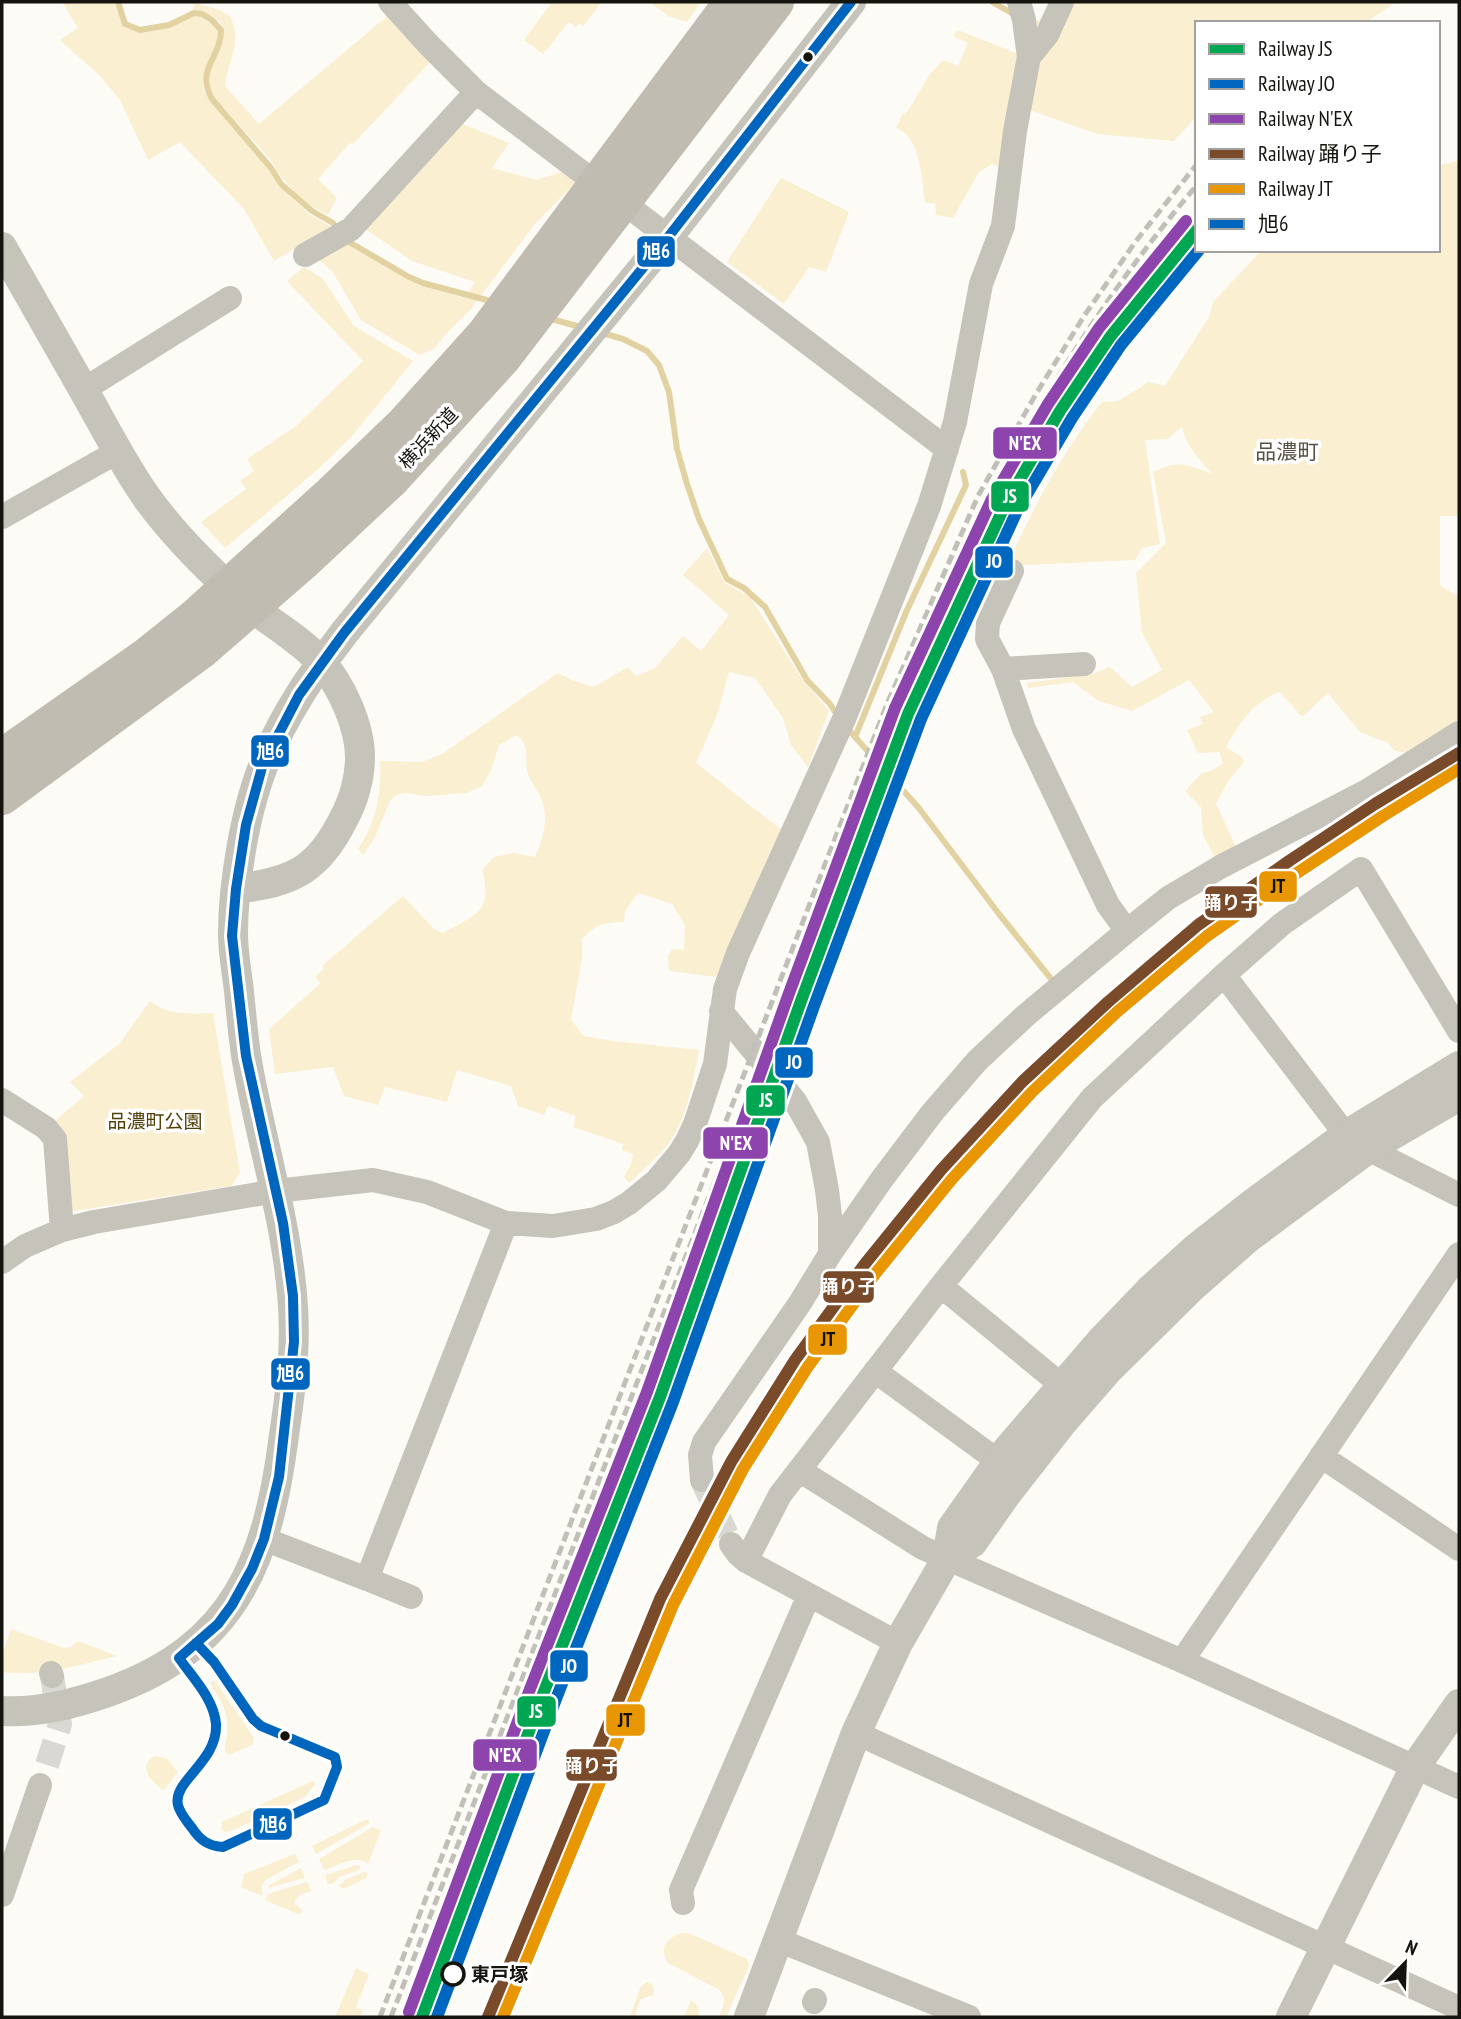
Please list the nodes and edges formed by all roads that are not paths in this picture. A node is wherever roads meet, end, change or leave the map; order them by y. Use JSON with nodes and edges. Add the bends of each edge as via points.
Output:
{"nodes":[{"id":1,"x":390,"y":2,"type":"edge"},
{"id":2,"x":733,"y":2,"type":"edge"},
{"id":3,"x":775,"y":2,"type":"edge"},
{"id":4,"x":851,"y":2,"type":"edge"},
{"id":5,"x":1019,"y":2,"type":"edge"},
{"id":6,"x":1062,"y":2,"type":"edge"},
{"id":7,"x":1029,"y":57,"type":"junction"},
{"id":8,"x":476,"y":92,"type":"junction"},
{"id":9,"x":584,"y":174,"type":"dead end"},
{"id":10,"x":637,"y":213,"type":"dead end"},
{"id":11,"x":669,"y":236,"type":"junction"},
{"id":12,"x":2,"y":247,"type":"edge"},
{"id":13,"x":305,"y":255,"type":"dead end"},
{"id":14,"x":230,"y":298,"type":"dead end"},
{"id":15,"x":83,"y":390,"type":"junction"},
{"id":16,"x":947,"y":449,"type":"junction"},
{"id":17,"x":117,"y":452,"type":"junction"},
{"id":18,"x":2,"y":517,"type":"edge"},
{"id":19,"x":1012,"y":571,"type":"dead end"},
{"id":20,"x":196,"y":617,"type":"junction"},
{"id":21,"x":1084,"y":664,"type":"dead end"},
{"id":22,"x":1003,"y":669,"type":"junction"},
{"id":23,"x":2,"y":726,"type":"edge"},
{"id":24,"x":1459,"y":733,"type":"edge"},
{"id":25,"x":2,"y":786,"type":"edge"},
{"id":26,"x":236,"y":889,"type":"junction"},
{"id":27,"x":1127,"y":931,"type":"junction"},
{"id":28,"x":1224,"y":975,"type":"junction"},
{"id":29,"x":722,"y":1011,"type":"junction"},
{"id":30,"x":1459,"y":1031,"type":"edge"},
{"id":31,"x":1459,"y":1066,"type":"edge"},
{"id":32,"x":1459,"y":1096,"type":"edge"},
{"id":33,"x":2,"y":1100,"type":"edge"},
{"id":34,"x":1357,"y":1142,"type":"junction"},
{"id":35,"x":276,"y":1191,"type":"junction"},
{"id":36,"x":1459,"y":1195,"type":"edge"},
{"id":37,"x":506,"y":1223,"type":"junction"},
{"id":38,"x":62,"y":1230,"type":"junction"},
{"id":39,"x":831,"y":1254,"type":"junction"},
{"id":40,"x":1459,"y":1254,"type":"edge"},
{"id":41,"x":2,"y":1262,"type":"edge"},
{"id":42,"x":941,"y":1286,"type":"junction"},
{"id":43,"x":876,"y":1371,"type":"junction"},
{"id":44,"x":1071,"y":1393,"type":"junction"},
{"id":45,"x":1321,"y":1456,"type":"junction"},
{"id":46,"x":1009,"y":1469,"type":"junction"},
{"id":47,"x":799,"y":1471,"type":"junction"},
{"id":48,"x":702,"y":1480,"type":"tunnel mouth"},
{"id":49,"x":264,"y":1539,"type":"junction"},
{"id":50,"x":1459,"y":1549,"type":"edge"},
{"id":51,"x":947,"y":1558,"type":"junction"},
{"id":52,"x":368,"y":1579,"type":"junction"},
{"id":53,"x":809,"y":1595,"type":"junction"},
{"id":54,"x":411,"y":1598,"type":"dead end"},
{"id":55,"x":898,"y":1643,"type":"junction"},
{"id":56,"x":1182,"y":1661,"type":"junction"},
{"id":57,"x":1459,"y":1703,"type":"edge"},
{"id":58,"x":2,"y":1711,"type":"edge"},
{"id":59,"x":856,"y":1733,"type":"junction"},
{"id":60,"x":1415,"y":1767,"type":"junction"},
{"id":61,"x":40,"y":1785,"type":"tunnel mouth"},
{"id":62,"x":1459,"y":1787,"type":"edge"},
{"id":63,"x":4,"y":1885,"type":"edge"},
{"id":64,"x":683,"y":1903,"type":"dead end"},
{"id":65,"x":778,"y":1940,"type":"junction"},
{"id":66,"x":1324,"y":1947,"type":"junction"},
{"id":67,"x":1459,"y":2008,"type":"edge"},
{"id":68,"x":749,"y":2017,"type":"edge"},
{"id":69,"x":970,"y":2017,"type":"edge"},
{"id":70,"x":1291,"y":2017,"type":"edge"}],
"edges":[{"from":1,"to":8,"type":"street"},
{"from":2,"to":20,"type":"highway","name":"横浜新道","via":[[455,370],[332,494]]},
{"from":3,"to":25,"type":"highway","name":"横浜新道","via":[[502,358],[392,478],[201,650]]},
{"from":4,"to":11,"type":"street"},
{"from":5,"to":7,"type":"street"},
{"from":6,"to":7,"type":"street","via":[[1047,35]]},
{"from":7,"to":16,"type":"street","via":[[1003,226],[981,284]]},
{"from":8,"to":9,"type":"street"},
{"from":8,"to":13,"type":"street","via":[[351,229]]},
{"from":10,"to":11,"type":"street"},
{"from":11,"to":16,"type":"street"},
{"from":11,"to":26,"type":"street","via":[[344,633],[299,695],[264,764],[246,825]]},
{"from":12,"to":15,"type":"street"},
{"from":14,"to":15,"type":"street"},
{"from":15,"to":17,"type":"street"},
{"from":16,"to":29,"type":"street","via":[[844,719],[738,953]]},
{"from":17,"to":18,"type":"street"},
{"from":17,"to":26,"type":"street","via":[[148,499],[202,562],[320,661],[353,722],[360,757],[353,799],[338,831],[316,859],[293,875]]},
{"from":19,"to":22,"type":"street","via":[[988,623],[986,639]]},
{"from":20,"to":23,"type":"highway"},
{"from":20,"to":25,"type":"highway","name":"横浜新道"},
{"from":21,"to":22,"type":"street"},
{"from":22,"to":27,"type":"street","via":[[1028,738],[1108,905]]},
{"from":24,"to":27,"type":"street","via":[[1367,791],[1168,898]]},
{"from":26,"to":35,"type":"street","via":[[233,936],[246,1056]]},
{"from":27,"to":39,"type":"street","via":[[977,1061],[882,1179]]},
{"from":28,"to":30,"type":"street","via":[[1282,924],[1361,869]]},
{"from":28,"to":34,"type":"street"},
{"from":28,"to":42,"type":"street","via":[[1092,1098]]},
{"from":29,"to":37,"type":"street","via":[[715,1064],[695,1124],[679,1154],[656,1181],[628,1203],[596,1219],[553,1226]]},
{"from":29,"to":39,"type":"street","via":[[795,1101],[818,1142]]},
{"from":31,"to":34,"type":"street"},
{"from":32,"to":34,"type":"street"},
{"from":33,"to":38,"type":"street","via":[[46,1128],[55,1139]]},
{"from":34,"to":36,"type":"street"},
{"from":34,"to":44,"type":"street","via":[[1154,1323],[1109,1369]]},
{"from":35,"to":37,"type":"street","via":[[373,1181],[427,1192]]},
{"from":35,"to":38,"type":"street"},
{"from":35,"to":49,"type":"street","via":[[293,1296],[294,1342],[279,1477]]},
{"from":37,"to":52,"type":"street"},
{"from":38,"to":41,"type":"street"},
{"from":39,"to":48,"type":"street","via":[[704,1442],[699,1467]]},
{"from":40,"to":45,"type":"street"},
{"from":42,"to":43,"type":"street"},
{"from":42,"to":44,"type":"street"},
{"from":43,"to":46,"type":"street"},
{"from":43,"to":47,"type":"street"},
{"from":44,"to":46,"type":"street"},
{"from":45,"to":50,"type":"street"},
{"from":45,"to":56,"type":"street"},
{"from":46,"to":51,"type":"street","via":[[952,1528]]},
{"from":47,"to":51,"type":"street","via":[[923,1548]]},
{"from":47,"to":53,"type":"street","via":[[739,1552]]},
{"from":49,"to":52,"type":"street"},
{"from":49,"to":58,"type":"street","via":[[232,1605],[179,1658],[132,1683],[72,1704],[25,1713]]},
{"from":51,"to":55,"type":"street"},
{"from":51,"to":56,"type":"street"},
{"from":52,"to":54,"type":"street"},
{"from":53,"to":55,"type":"street"},
{"from":53,"to":64,"type":"street","via":[[681,1890]]},
{"from":55,"to":59,"type":"street"},
{"from":56,"to":60,"type":"street"},
{"from":57,"to":60,"type":"street"},
{"from":59,"to":65,"type":"street"},
{"from":59,"to":66,"type":"street"},
{"from":60,"to":62,"type":"street"},
{"from":60,"to":66,"type":"street"},
{"from":61,"to":63,"type":"street"},
{"from":65,"to":68,"type":"street"},
{"from":65,"to":69,"type":"street"},
{"from":66,"to":67,"type":"street"},
{"from":66,"to":70,"type":"street"}]}
